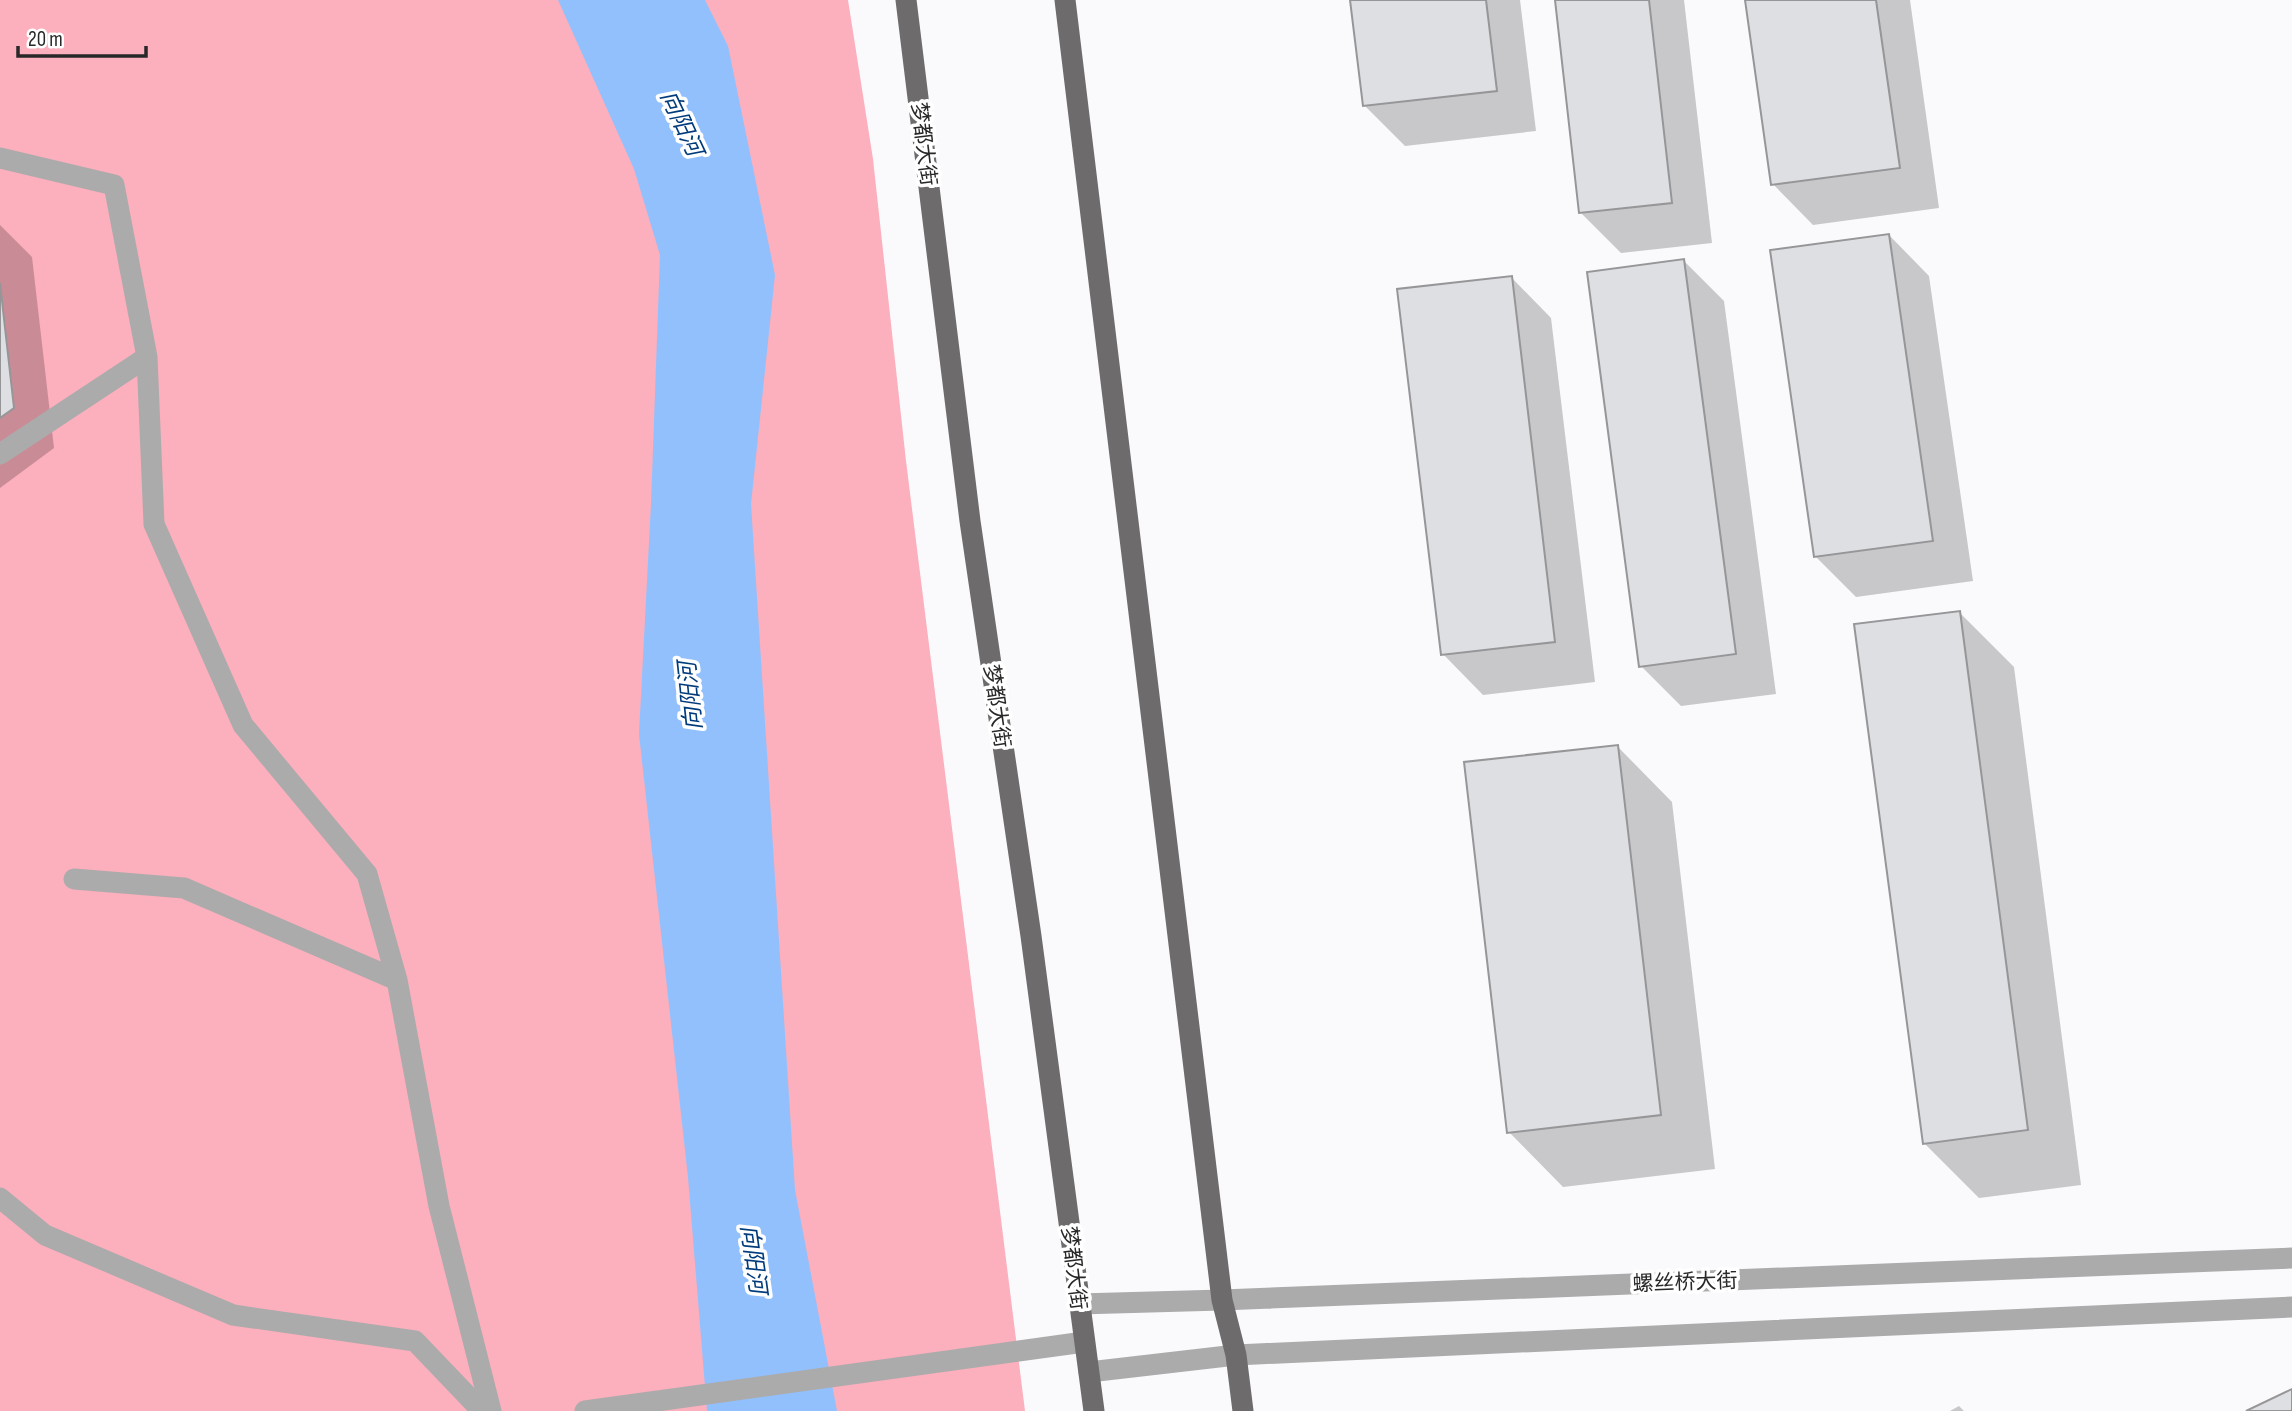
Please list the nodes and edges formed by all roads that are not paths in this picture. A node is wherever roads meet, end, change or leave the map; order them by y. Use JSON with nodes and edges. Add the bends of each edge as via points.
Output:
{"nodes":[{"id":1,"x":906,"y":0,"type":"edge"},
{"id":2,"x":1065,"y":0,"type":"edge"},
{"id":3,"x":0,"y":158,"type":"edge"},
{"id":4,"x":147,"y":357,"type":"junction"},
{"id":5,"x":0,"y":454,"type":"edge"},
{"id":6,"x":74,"y":879,"type":"dead end"},
{"id":7,"x":397,"y":979,"type":"junction"},
{"id":8,"x":0,"y":1198,"type":"edge"},
{"id":9,"x":2292,"y":1258,"type":"edge"},
{"id":10,"x":1222,"y":1300,"type":"junction"},
{"id":11,"x":1079,"y":1304,"type":"junction"},
{"id":12,"x":2292,"y":1307,"type":"edge"},
{"id":13,"x":1084,"y":1342,"type":"junction"},
{"id":14,"x":1236,"y":1355,"type":"junction"},
{"id":15,"x":1088,"y":1371,"type":"junction"},
{"id":16,"x":482,"y":1411,"type":"edge"},
{"id":17,"x":491,"y":1411,"type":"edge"},
{"id":18,"x":585,"y":1411,"type":"edge"},
{"id":19,"x":1094,"y":1411,"type":"edge"},
{"id":20,"x":1243,"y":1411,"type":"edge"}],
"edges":[{"from":1,"to":11,"type":"main road","name":"梦都大街","via":[[970,521]]},
{"from":2,"to":10,"type":"main road"},
{"from":3,"to":4,"type":"street","via":[[114,185]]},
{"from":4,"to":5,"type":"street"},
{"from":4,"to":7,"type":"street","via":[[153,524],[243,725],[368,874]]},
{"from":6,"to":7,"type":"street","via":[[184,888]]},
{"from":7,"to":17,"type":"street","via":[[439,1206]]},
{"from":8,"to":16,"type":"street","via":[[45,1235],[233,1315],[415,1341]]},
{"from":9,"to":10,"type":"street","name":"螺丝桥大街"},
{"from":10,"to":11,"type":"street","name":"螺丝桥大街"},
{"from":10,"to":14,"type":"main road"},
{"from":11,"to":13,"type":"main road","name":"梦都大街"},
{"from":12,"to":14,"type":"street"},
{"from":13,"to":15,"type":"main road","name":"梦都大街"},
{"from":13,"to":18,"type":"street"},
{"from":14,"to":15,"type":"street"},
{"from":14,"to":20,"type":"main road"},
{"from":15,"to":19,"type":"main road","name":"梦都大街"}]}
